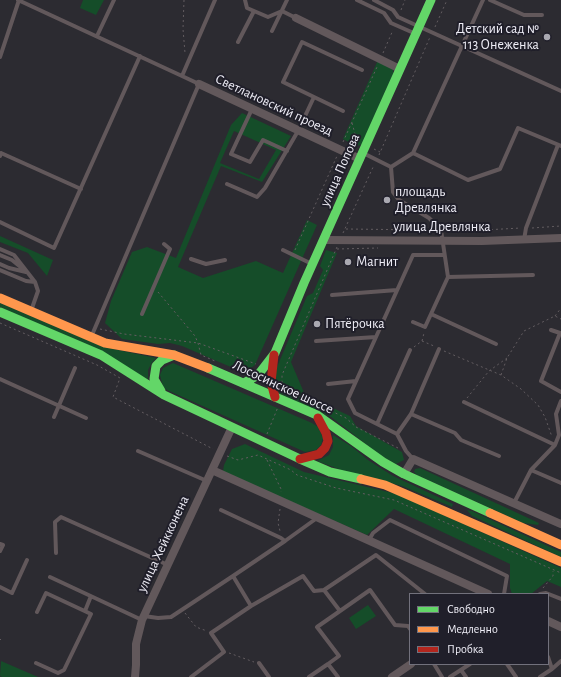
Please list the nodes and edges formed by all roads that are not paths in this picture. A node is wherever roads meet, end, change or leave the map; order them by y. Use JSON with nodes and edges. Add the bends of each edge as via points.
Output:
{"nodes":[{"id":1,"x":19,"y":0,"type":"edge"},
{"id":2,"x":114,"y":0,"type":"edge"},
{"id":3,"x":215,"y":0,"type":"edge"},
{"id":4,"x":245,"y":0,"type":"edge"},
{"id":5,"x":287,"y":0,"type":"edge"},
{"id":6,"x":357,"y":0,"type":"edge"},
{"id":7,"x":374,"y":0,"type":"edge"},
{"id":8,"x":431,"y":0,"type":"edge"},
{"id":9,"x":483,"y":0,"type":"edge"},
{"id":10,"x":490,"y":0,"type":"edge"},
{"id":11,"x":254,"y":11,"type":"junction"},
{"id":12,"x":282,"y":11,"type":"junction"},
{"id":13,"x":542,"y":15,"type":"dead end"},
{"id":14,"x":296,"y":18,"type":"joint"},
{"id":15,"x":418,"y":30,"type":"junction"},
{"id":16,"x":272,"y":31,"type":"dead end"},
{"id":17,"x":97,"y":36,"type":"junction"},
{"id":18,"x":238,"y":42,"type":"dead end"},
{"id":19,"x":461,"y":46,"type":"junction"},
{"id":20,"x":140,"y":56,"type":"junction"},
{"id":21,"x":0,"y":57,"type":"edge"},
{"id":22,"x":400,"y":69,"type":"junction"},
{"id":23,"x":362,"y":70,"type":"dead end"},
{"id":24,"x":182,"y":76,"type":"junction"},
{"id":25,"x":199,"y":84,"type":"junction"},
{"id":26,"x":561,"y":91,"type":"edge"},
{"id":27,"x":314,"y":97,"type":"junction"},
{"id":28,"x":252,"y":109,"type":"junction"},
{"id":29,"x":343,"y":111,"type":"dead end"},
{"id":30,"x":298,"y":131,"type":"junction"},
{"id":31,"x":560,"y":146,"type":"edge"},
{"id":32,"x":287,"y":151,"type":"junction"},
{"id":33,"x":413,"y":153,"type":"junction"},
{"id":34,"x":0,"y":156,"type":"edge"},
{"id":35,"x":361,"y":156,"type":"junction"},
{"id":36,"x":392,"y":167,"type":"junction"},
{"id":37,"x":228,"y":184,"type":"dead end"},
{"id":38,"x":81,"y":189,"type":"junction"},
{"id":39,"x":0,"y":222,"type":"edge"},
{"id":40,"x":561,"y":238,"type":"edge"},
{"id":41,"x":324,"y":240,"type":"junction"},
{"id":42,"x":442,"y":240,"type":"junction"},
{"id":43,"x":524,"y":240,"type":"junction"},
{"id":44,"x":164,"y":244,"type":"dead end"},
{"id":45,"x":0,"y":249,"type":"edge"},
{"id":46,"x":283,"y":250,"type":"dead end"},
{"id":47,"x":0,"y":255,"type":"edge"},
{"id":48,"x":444,"y":255,"type":"junction"},
{"id":49,"x":191,"y":259,"type":"dead end"},
{"id":50,"x":226,"y":260,"type":"dead end"},
{"id":51,"x":0,"y":264,"type":"edge"},
{"id":52,"x":312,"y":264,"type":"junction"},
{"id":53,"x":0,"y":270,"type":"edge"},
{"id":54,"x":28,"y":272,"type":"junction"},
{"id":55,"x":533,"y":275,"type":"dead end"},
{"id":56,"x":448,"y":277,"type":"junction"},
{"id":57,"x":35,"y":282,"type":"junction"},
{"id":58,"x":397,"y":290,"type":"junction"},
{"id":59,"x":332,"y":295,"type":"dead end"},
{"id":60,"x":0,"y":298,"type":"edge"},
{"id":61,"x":30,"y":311,"type":"junction"},
{"id":62,"x":0,"y":312,"type":"edge"},
{"id":63,"x":142,"y":314,"type":"dead end"},
{"id":64,"x":431,"y":314,"type":"junction"},
{"id":65,"x":413,"y":322,"type":"dead end"},
{"id":66,"x":551,"y":330,"type":"dead end"},
{"id":67,"x":561,"y":334,"type":"edge"},
{"id":68,"x":91,"y":337,"type":"junction"},
{"id":69,"x":376,"y":337,"type":"junction"},
{"id":70,"x":316,"y":341,"type":"dead end"},
{"id":71,"x":496,"y":344,"type":"dead end"},
{"id":72,"x":439,"y":349,"type":"road end"},
{"id":73,"x":410,"y":350,"type":"road end"},
{"id":74,"x":275,"y":353,"type":"junction"},
{"id":75,"x":174,"y":355,"type":"junction"},
{"id":76,"x":75,"y":368,"type":"dead end"},
{"id":77,"x":0,"y":379,"type":"edge"},
{"id":78,"x":356,"y":381,"type":"junction"},
{"id":79,"x":244,"y":383,"type":"junction"},
{"id":80,"x":328,"y":384,"type":"dead end"},
{"id":81,"x":561,"y":392,"type":"edge"},
{"id":82,"x":164,"y":395,"type":"junction"},
{"id":83,"x":278,"y":398,"type":"junction"},
{"id":84,"x":561,"y":401,"type":"edge"},
{"id":85,"x":464,"y":402,"type":"road end"},
{"id":86,"x":59,"y":406,"type":"junction"},
{"id":87,"x":411,"y":414,"type":"junction"},
{"id":88,"x":316,"y":415,"type":"junction"},
{"id":89,"x":54,"y":417,"type":"dead end"},
{"id":90,"x":86,"y":418,"type":"dead end"},
{"id":91,"x":377,"y":424,"type":"junction"},
{"id":92,"x":232,"y":427,"type":"junction"},
{"id":93,"x":397,"y":434,"type":"junction"},
{"id":94,"x":555,"y":445,"type":"junction"},
{"id":95,"x":138,"y":451,"type":"dead end"},
{"id":96,"x":499,"y":456,"type":"dead end"},
{"id":97,"x":300,"y":459,"type":"junction"},
{"id":98,"x":412,"y":459,"type":"junction"},
{"id":99,"x":212,"y":470,"type":"junction"},
{"id":100,"x":531,"y":470,"type":"junction"},
{"id":101,"x":404,"y":474,"type":"junction"},
{"id":102,"x":207,"y":481,"type":"junction"},
{"id":103,"x":561,"y":483,"type":"edge"},
{"id":104,"x":464,"y":502,"type":"junction"},
{"id":105,"x":514,"y":503,"type":"junction"},
{"id":106,"x":221,"y":510,"type":"dead end"},
{"id":107,"x":317,"y":517,"type":"junction"},
{"id":108,"x":459,"y":517,"type":"junction"},
{"id":109,"x":561,"y":524,"type":"edge"},
{"id":110,"x":285,"y":541,"type":"junction"},
{"id":111,"x":369,"y":541,"type":"junction"},
{"id":112,"x":0,"y":544,"type":"edge"},
{"id":113,"x":561,"y":545,"type":"edge"},
{"id":114,"x":386,"y":548,"type":"junction"},
{"id":115,"x":0,"y":551,"type":"edge"},
{"id":116,"x":56,"y":553,"type":"dead end"},
{"id":117,"x":376,"y":555,"type":"junction"},
{"id":118,"x":27,"y":560,"type":"dead end"},
{"id":119,"x":559,"y":561,"type":"edge"},
{"id":120,"x":168,"y":565,"type":"junction"},
{"id":121,"x":233,"y":576,"type":"junction"},
{"id":122,"x":50,"y":577,"type":"dead end"},
{"id":123,"x":0,"y":587,"type":"edge"},
{"id":124,"x":324,"y":590,"type":"junction"},
{"id":125,"x":472,"y":591,"type":"edge"},
{"id":126,"x":424,"y":593,"type":"edge"},
{"id":127,"x":483,"y":593,"type":"edge"},
{"id":128,"x":504,"y":593,"type":"edge"},
{"id":129,"x":549,"y":594,"type":"edge"},
{"id":130,"x":91,"y":596,"type":"junction"},
{"id":131,"x":561,"y":600,"type":"edge"},
{"id":132,"x":251,"y":606,"type":"junction"},
{"id":133,"x":85,"y":611,"type":"junction"},
{"id":134,"x":340,"y":611,"type":"junction"},
{"id":135,"x":37,"y":612,"type":"dead end"},
{"id":136,"x":143,"y":618,"type":"junction"},
{"id":137,"x":549,"y":621,"type":"edge"},
{"id":138,"x":561,"y":627,"type":"edge"},
{"id":139,"x":409,"y":628,"type":"edge"},
{"id":140,"x":549,"y":660,"type":"edge"},
{"id":141,"x":561,"y":661,"type":"edge"},
{"id":142,"x":36,"y":663,"type":"dead end"},
{"id":143,"x":259,"y":663,"type":"road end"},
{"id":144,"x":328,"y":664,"type":"junction"},
{"id":145,"x":410,"y":665,"type":"edge"},
{"id":146,"x":435,"y":665,"type":"edge"},
{"id":147,"x":468,"y":665,"type":"edge"},
{"id":148,"x":508,"y":665,"type":"edge"},
{"id":149,"x":552,"y":668,"type":"junction"},
{"id":150,"x":461,"y":670,"type":"junction"},
{"id":151,"x":135,"y":677,"type":"edge"},
{"id":152,"x":191,"y":677,"type":"edge"},
{"id":153,"x":269,"y":677,"type":"edge"},
{"id":154,"x":309,"y":677,"type":"edge"},
{"id":155,"x":338,"y":677,"type":"edge"},
{"id":156,"x":392,"y":677,"type":"edge"},
{"id":157,"x":442,"y":677,"type":"edge"},
{"id":158,"x":450,"y":677,"type":"edge"},
{"id":159,"x":466,"y":677,"type":"edge"},
{"id":160,"x":516,"y":677,"type":"edge"},
{"id":161,"x":540,"y":677,"type":"edge"}],
"edges":[{"from":1,"to":17,"type":"lane"},
{"from":1,"to":21,"type":"lane"},
{"from":2,"to":17,"type":"lane"},
{"from":3,"to":24,"type":"lane"},
{"from":4,"to":11,"type":"lane","via":[[247,8]]},
{"from":5,"to":12,"type":"lane"},
{"from":6,"to":15,"type":"lane","via":[[384,13],[391,23]]},
{"from":7,"to":15,"type":"lane","via":[[393,10],[398,17]]},
{"from":8,"to":15,"type":"street","name":"улица Попова"},
{"from":9,"to":19,"type":"lane"},
{"from":10,"to":13,"type":"lane","via":[[524,14]]},
{"from":11,"to":12,"type":"lane","via":[[268,17]]},
{"from":11,"to":18,"type":"lane"},
{"from":12,"to":14,"type":"lane"},
{"from":12,"to":16,"type":"lane"},
{"from":14,"to":22,"type":"street"},
{"from":15,"to":19,"type":"lane","via":[[432,33]]},
{"from":15,"to":22,"type":"street","name":"улица Попова"},
{"from":17,"to":20,"type":"lane"},
{"from":19,"to":26,"type":"lane"},
{"from":19,"to":33,"type":"lane"},
{"from":20,"to":24,"type":"lane"},
{"from":20,"to":38,"type":"lane"},
{"from":22,"to":35,"type":"street","name":"улица Попова"},
{"from":23,"to":27,"type":"lane","via":[[302,42],[283,82]]},
{"from":24,"to":25,"type":"lane"},
{"from":25,"to":28,"type":"street","name":"Светлановский проезд"},
{"from":25,"to":68,"type":"lane"},
{"from":27,"to":29,"type":"lane"},
{"from":27,"to":30,"type":"lane"},
{"from":28,"to":30,"type":"street","name":"Светлановский проезд"},
{"from":28,"to":32,"type":"lane","via":[[230,154],[250,162],[263,140]]},
{"from":30,"to":32,"type":"lane"},
{"from":30,"to":35,"type":"street","name":"Светлановский проезд"},
{"from":31,"to":33,"type":"lane","via":[[518,128],[500,169],[468,180]]},
{"from":31,"to":43,"type":"lane","via":[[526,228]]},
{"from":32,"to":37,"type":"lane","via":[[257,197]]},
{"from":33,"to":36,"type":"lane"},
{"from":34,"to":38,"type":"lane","via":[[1,153]]},
{"from":35,"to":36,"type":"lane"},
{"from":35,"to":41,"type":"street","name":"улица Попова"},
{"from":36,"to":42,"type":"lane","via":[[392,192],[429,218],[441,230]]},
{"from":38,"to":39,"type":"lane","via":[[54,248]]},
{"from":40,"to":43,"type":"street","name":"улица Древлянка"},
{"from":41,"to":42,"type":"street","name":"улица Древлянка"},
{"from":41,"to":52,"type":"street","name":"улица Попова"},
{"from":42,"to":43,"type":"street","name":"улица Древлянка"},
{"from":42,"to":48,"type":"lane"},
{"from":44,"to":63,"type":"lane","via":[[170,249]]},
{"from":45,"to":54,"type":"lane","via":[[14,255]]},
{"from":46,"to":52,"type":"lane"},
{"from":47,"to":54,"type":"lane"},
{"from":48,"to":56,"type":"lane"},
{"from":48,"to":58,"type":"lane","via":[[413,255]]},
{"from":49,"to":50,"type":"lane","via":[[206,264]]},
{"from":51,"to":54,"type":"lane"},
{"from":52,"to":74,"type":"street","name":"улица Попова"},
{"from":53,"to":57,"type":"lane"},
{"from":54,"to":57,"type":"lane"},
{"from":55,"to":56,"type":"lane"},
{"from":56,"to":64,"type":"lane"},
{"from":57,"to":61,"type":"lane","via":[[38,291]]},
{"from":58,"to":59,"type":"lane"},
{"from":58,"to":69,"type":"lane"},
{"from":60,"to":61,"type":"street","name":"Лососинское шоссе"},
{"from":61,"to":68,"type":"street","name":"Лососинское шоссе"},
{"from":62,"to":82,"type":"street","via":[[101,355]]},
{"from":64,"to":65,"type":"lane","via":[[425,327]]},
{"from":64,"to":71,"type":"lane"},
{"from":66,"to":67,"type":"lane"},
{"from":67,"to":81,"type":"lane","via":[[541,381]]},
{"from":68,"to":75,"type":"street","name":"Лососинское шоссе","via":[[105,343]]},
{"from":69,"to":70,"type":"lane"},
{"from":69,"to":78,"type":"lane"},
{"from":72,"to":87,"type":"lane"},
{"from":73,"to":91,"type":"lane"},
{"from":74,"to":79,"type":"street","name":"улица Попова","via":[[258,375]]},
{"from":74,"to":83,"type":"street","name":"улица Попова","via":[[271,382]]},
{"from":75,"to":79,"type":"street","name":"Лососинское шоссе"},
{"from":75,"to":82,"type":"street","via":[[156,366],[155,382]]},
{"from":76,"to":86,"type":"lane"},
{"from":77,"to":86,"type":"lane"},
{"from":78,"to":80,"type":"lane"},
{"from":78,"to":91,"type":"lane","via":[[348,399],[355,413]]},
{"from":79,"to":83,"type":"street","name":"Лососинское шоссе"},
{"from":82,"to":92,"type":"street"},
{"from":83,"to":88,"type":"street","name":"Лососинское шоссе"},
{"from":84,"to":94,"type":"lane","via":[[556,414],[559,435]]},
{"from":85,"to":94,"type":"lane"},
{"from":86,"to":89,"type":"lane"},
{"from":86,"to":90,"type":"lane"},
{"from":87,"to":93,"type":"lane"},
{"from":87,"to":96,"type":"lane"},
{"from":88,"to":97,"type":"street","via":[[328,441],[319,454]]},
{"from":88,"to":101,"type":"street","name":"Лососинское шоссе"},
{"from":91,"to":93,"type":"lane"},
{"from":92,"to":97,"type":"street"},
{"from":92,"to":99,"type":"street","name":"улица Хейкконена"},
{"from":93,"to":98,"type":"lane"},
{"from":94,"to":100,"type":"lane"},
{"from":95,"to":102,"type":"lane"},
{"from":97,"to":108,"type":"street","via":[[330,472],[385,485]]},
{"from":98,"to":101,"type":"street"},
{"from":98,"to":105,"type":"street"},
{"from":99,"to":102,"type":"street","name":"улица Хейкконена"},
{"from":99,"to":107,"type":"street"},
{"from":100,"to":103,"type":"lane"},
{"from":100,"to":105,"type":"lane"},
{"from":101,"to":104,"type":"street","name":"Лососинское шоссе"},
{"from":102,"to":120,"type":"street","name":"улица Хейкконена"},
{"from":104,"to":108,"type":"street"},
{"from":104,"to":113,"type":"street","name":"Лососинское шоссе"},
{"from":105,"to":109,"type":"street"},
{"from":106,"to":110,"type":"lane"},
{"from":107,"to":110,"type":"lane"},
{"from":107,"to":111,"type":"street"},
{"from":108,"to":119,"type":"street"},
{"from":110,"to":121,"type":"lane"},
{"from":111,"to":114,"type":"street"},
{"from":111,"to":128,"type":"lane","via":[[373,533],[390,520],[507,576]]},
{"from":112,"to":115,"type":"lane","via":[[3,545]]},
{"from":114,"to":117,"type":"lane"},
{"from":114,"to":125,"type":"street"},
{"from":116,"to":120,"type":"lane","via":[[55,522],[61,517]]},
{"from":117,"to":124,"type":"lane"},
{"from":117,"to":126,"type":"lane"},
{"from":118,"to":123,"type":"lane","via":[[12,593]]},
{"from":120,"to":136,"type":"street","name":"улица Хейкконена"},
{"from":121,"to":132,"type":"lane"},
{"from":121,"to":136,"type":"lane","via":[[171,616]]},
{"from":122,"to":130,"type":"lane"},
{"from":124,"to":132,"type":"lane","via":[[314,591],[303,576]]},
{"from":124,"to":134,"type":"lane"},
{"from":125,"to":127,"type":"street"},
{"from":129,"to":131,"type":"lane"},
{"from":130,"to":133,"type":"lane"},
{"from":130,"to":136,"type":"lane"},
{"from":132,"to":152,"type":"lane","via":[[211,633],[224,652]]},
{"from":133,"to":135,"type":"lane","via":[[46,593]]},
{"from":133,"to":142,"type":"lane","via":[[91,614],[64,670],[58,673]]},
{"from":134,"to":139,"type":"lane","via":[[370,590],[395,625]]},
{"from":134,"to":144,"type":"lane","via":[[317,627],[338,656]]},
{"from":136,"to":151,"type":"street","name":"улица Хейкконена","via":[[136,644]]},
{"from":137,"to":138,"type":"street"},
{"from":140,"to":149,"type":"lane"},
{"from":141,"to":149,"type":"lane"},
{"from":143,"to":153,"type":"lane"},
{"from":144,"to":154,"type":"lane"},
{"from":144,"to":155,"type":"lane"},
{"from":145,"to":156,"type":"street"},
{"from":146,"to":157,"type":"lane"},
{"from":147,"to":150,"type":"lane"},
{"from":148,"to":160,"type":"lane"},
{"from":149,"to":161,"type":"lane"},
{"from":150,"to":158,"type":"lane"},
{"from":150,"to":159,"type":"lane"}]}
